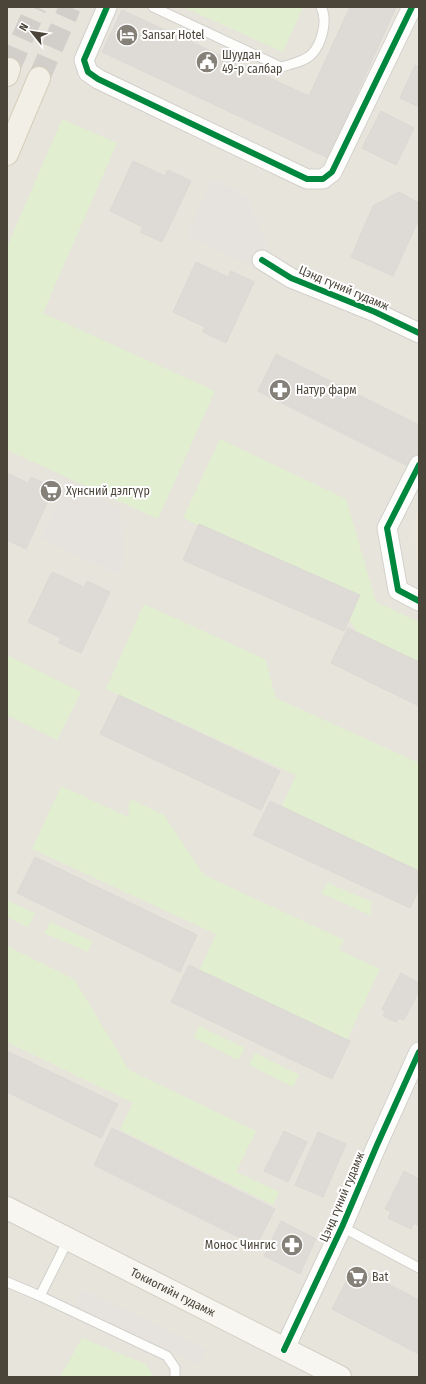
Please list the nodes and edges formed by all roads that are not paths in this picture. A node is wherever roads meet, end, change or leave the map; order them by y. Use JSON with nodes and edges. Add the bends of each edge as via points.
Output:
{"nodes":[{"id":1,"x":107,"y":7,"type":"edge"},
{"id":2,"x":153,"y":7,"type":"edge"},
{"id":3,"x":321,"y":7,"type":"edge"},
{"id":4,"x":412,"y":7,"type":"edge"},
{"id":5,"x":39,"y":78,"type":"tunnel mouth"},
{"id":6,"x":7,"y":154,"type":"edge"},
{"id":7,"x":262,"y":260,"type":"dead end"},
{"id":8,"x":419,"y":333,"type":"edge"},
{"id":9,"x":419,"y":465,"type":"edge"},
{"id":10,"x":419,"y":601,"type":"edge"},
{"id":11,"x":418,"y":1055,"type":"edge"},
{"id":12,"x":7,"y":1208,"type":"edge"},
{"id":13,"x":342,"y":1227,"type":"junction"},
{"id":14,"x":68,"y":1240,"type":"junction"},
{"id":15,"x":419,"y":1268,"type":"edge"},
{"id":16,"x":7,"y":1282,"type":"edge"},
{"id":17,"x":40,"y":1296,"type":"junction"},
{"id":18,"x":284,"y":1350,"type":"junction"},
{"id":19,"x":175,"y":1377,"type":"edge"},
{"id":20,"x":339,"y":1377,"type":"edge"}],
"edges":[{"from":1,"to":4,"type":"street","via":[[84,60],[88,72],[307,179],[323,179],[332,172]]},
{"from":2,"to":3,"type":"lane","via":[[281,67],[298,63],[312,54],[324,25]]},
{"from":5,"to":6,"type":"main road"},
{"from":7,"to":8,"type":"street","name":"Цэнд гүний гудамж","via":[[291,278]]},
{"from":9,"to":10,"type":"street","via":[[387,528],[398,590]]},
{"from":11,"to":13,"type":"street","name":"Цэнд гүний гудамж","via":[[376,1145]]},
{"from":12,"to":14,"type":"main road","name":"Токиогийн гудамж"},
{"from":13,"to":15,"type":"lane"},
{"from":13,"to":18,"type":"street","name":"Цэнд гүний гудамж"},
{"from":14,"to":17,"type":"lane"},
{"from":14,"to":18,"type":"main road","name":"Токиогийн гудамж"},
{"from":16,"to":17,"type":"lane"},
{"from":17,"to":19,"type":"lane","via":[[167,1356],[175,1368]]},
{"from":18,"to":20,"type":"main road","name":"Токиогийн гудамж"}]}
